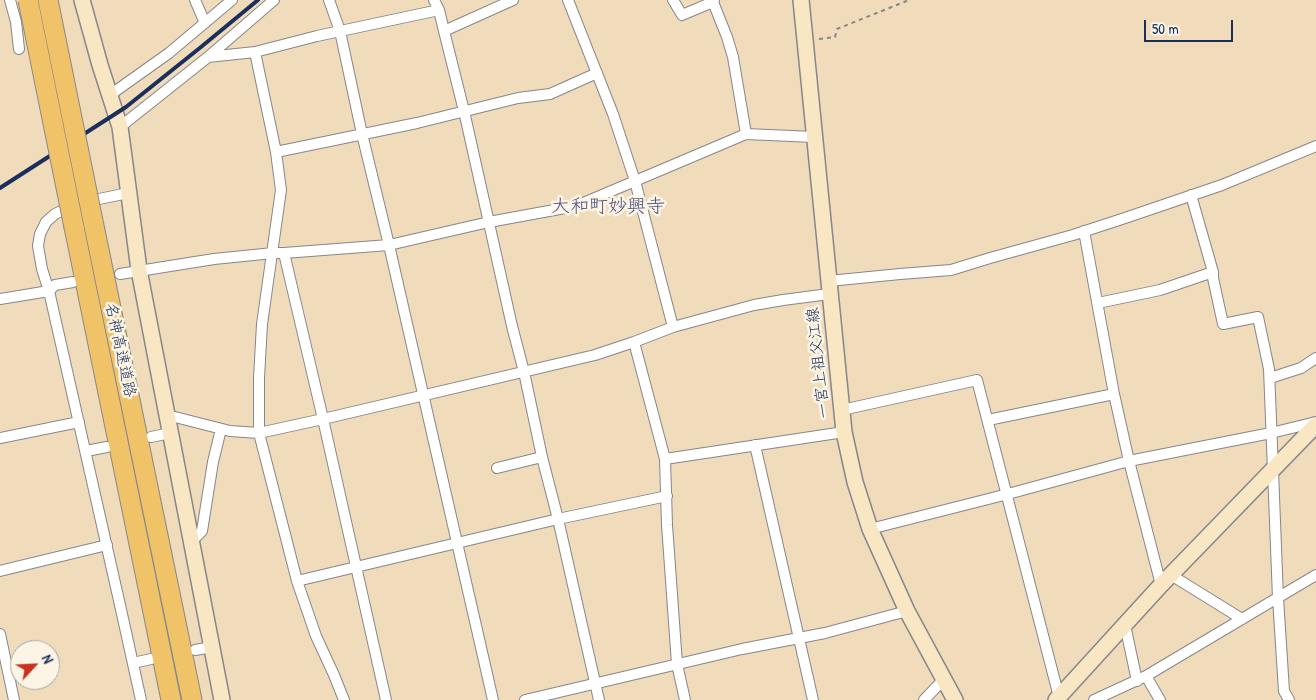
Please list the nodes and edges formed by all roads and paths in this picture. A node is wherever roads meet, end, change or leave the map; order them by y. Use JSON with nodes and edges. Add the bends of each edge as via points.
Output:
{"nodes":[{"id":1,"x":6,"y":0,"type":"edge"},
{"id":2,"x":10,"y":0,"type":"edge"},
{"id":3,"x":28,"y":0,"type":"edge"},
{"id":4,"x":48,"y":0,"type":"edge"},
{"id":5,"x":82,"y":0,"type":"edge"},
{"id":6,"x":195,"y":0,"type":"edge"},
{"id":7,"x":232,"y":0,"type":"edge"},
{"id":8,"x":274,"y":0,"type":"edge"},
{"id":9,"x":329,"y":0,"type":"edge"},
{"id":10,"x":514,"y":0,"type":"edge"},
{"id":11,"x":568,"y":0,"type":"edge"},
{"id":12,"x":673,"y":0,"type":"edge"},
{"id":13,"x":801,"y":0,"type":"edge"},
{"id":14,"x":909,"y":0,"type":"edge"},
{"id":15,"x":714,"y":1,"type":"edge"},
{"id":16,"x":0,"y":2,"type":"edge"},
{"id":17,"x":437,"y":5,"type":"edge"},
{"id":18,"x":205,"y":23,"type":"junction"},
{"id":19,"x":340,"y":31,"type":"junction"},
{"id":20,"x":444,"y":31,"type":"junction"},
{"id":21,"x":805,"y":41,"type":"junction"},
{"id":22,"x":19,"y":49,"type":"dead end"},
{"id":23,"x":255,"y":52,"type":"junction"},
{"id":24,"x":208,"y":57,"type":"junction"},
{"id":25,"x":597,"y":73,"type":"junction"},
{"id":26,"x":110,"y":95,"type":"junction"},
{"id":27,"x":464,"y":111,"type":"junction"},
{"id":28,"x":120,"y":127,"type":"junction"},
{"id":29,"x":362,"y":134,"type":"junction"},
{"id":30,"x":746,"y":134,"type":"junction"},
{"id":31,"x":814,"y":137,"type":"junction"},
{"id":32,"x":1316,"y":146,"type":"edge"},
{"id":33,"x":276,"y":152,"type":"junction"},
{"id":34,"x":635,"y":181,"type":"junction"},
{"id":35,"x":128,"y":193,"type":"junction"},
{"id":36,"x":1192,"y":195,"type":"junction"},
{"id":37,"x":489,"y":222,"type":"junction"},
{"id":38,"x":1084,"y":231,"type":"junction"},
{"id":39,"x":389,"y":245,"type":"junction"},
{"id":40,"x":278,"y":253,"type":"junction"},
{"id":41,"x":139,"y":270,"type":"junction"},
{"id":42,"x":1213,"y":272,"type":"junction"},
{"id":43,"x":120,"y":274,"type":"dead end"},
{"id":44,"x":73,"y":282,"type":"dead end"},
{"id":45,"x":829,"y":287,"type":"junction"},
{"id":46,"x":49,"y":291,"type":"junction"},
{"id":47,"x":0,"y":298,"type":"edge"},
{"id":48,"x":1098,"y":303,"type":"junction"},
{"id":49,"x":673,"y":327,"type":"junction"},
{"id":50,"x":634,"y":342,"type":"junction"},
{"id":51,"x":1316,"y":358,"type":"edge"},
{"id":52,"x":524,"y":372,"type":"junction"},
{"id":53,"x":1270,"y":378,"type":"junction"},
{"id":54,"x":1114,"y":394,"type":"junction"},
{"id":55,"x":424,"y":395,"type":"junction"},
{"id":56,"x":842,"y":410,"type":"junction"},
{"id":57,"x":323,"y":419,"type":"junction"},
{"id":58,"x":988,"y":420,"type":"junction"},
{"id":59,"x":79,"y":422,"type":"junction"},
{"id":60,"x":1316,"y":424,"type":"edge"},
{"id":61,"x":169,"y":425,"type":"junction"},
{"id":62,"x":221,"y":429,"type":"junction"},
{"id":63,"x":259,"y":432,"type":"junction"},
{"id":64,"x":844,"y":432,"type":"junction"},
{"id":65,"x":1271,"y":432,"type":"junction"},
{"id":66,"x":151,"y":437,"type":"dead end"},
{"id":67,"x":0,"y":438,"type":"edge"},
{"id":68,"x":755,"y":446,"type":"junction"},
{"id":69,"x":107,"y":447,"type":"dead end"},
{"id":70,"x":86,"y":451,"type":"junction"},
{"id":71,"x":542,"y":457,"type":"junction"},
{"id":72,"x":665,"y":459,"type":"junction"},
{"id":73,"x":1129,"y":461,"type":"junction"},
{"id":74,"x":497,"y":468,"type":"dead end"},
{"id":75,"x":1273,"y":470,"type":"junction"},
{"id":76,"x":1008,"y":494,"type":"junction"},
{"id":77,"x":667,"y":496,"type":"junction"},
{"id":78,"x":558,"y":519,"type":"junction"},
{"id":79,"x":870,"y":529,"type":"junction"},
{"id":80,"x":192,"y":541,"type":"junction"},
{"id":81,"x":458,"y":544,"type":"junction"},
{"id":82,"x":107,"y":545,"type":"junction"},
{"id":83,"x":357,"y":567,"type":"junction"},
{"id":84,"x":0,"y":571,"type":"edge"},
{"id":85,"x":1316,"y":575,"type":"edge"},
{"id":86,"x":1166,"y":580,"type":"junction"},
{"id":87,"x":297,"y":581,"type":"junction"},
{"id":88,"x":1278,"y":598,"type":"junction"},
{"id":89,"x":907,"y":611,"type":"junction"},
{"id":90,"x":1242,"y":619,"type":"junction"},
{"id":91,"x":1125,"y":625,"type":"junction"},
{"id":92,"x":0,"y":634,"type":"edge"},
{"id":93,"x":798,"y":638,"type":"junction"},
{"id":94,"x":212,"y":647,"type":"junction"},
{"id":95,"x":195,"y":650,"type":"dead end"},
{"id":96,"x":152,"y":659,"type":"dead end"},
{"id":97,"x":133,"y":663,"type":"junction"},
{"id":98,"x":677,"y":664,"type":"junction"},
{"id":99,"x":1141,"y":678,"type":"junction"},
{"id":100,"x":944,"y":679,"type":"junction"},
{"id":101,"x":596,"y":684,"type":"junction"},
{"id":102,"x":1057,"y":699,"type":"edge"},
{"id":103,"x":14,"y":700,"type":"edge"},
{"id":104,"x":141,"y":700,"type":"edge"},
{"id":105,"x":171,"y":700,"type":"edge"},
{"id":106,"x":192,"y":700,"type":"edge"},
{"id":107,"x":222,"y":700,"type":"edge"},
{"id":108,"x":344,"y":700,"type":"edge"},
{"id":109,"x":386,"y":700,"type":"edge"},
{"id":110,"x":493,"y":700,"type":"edge"},
{"id":111,"x":525,"y":700,"type":"edge"},
{"id":112,"x":599,"y":700,"type":"edge"},
{"id":113,"x":685,"y":700,"type":"edge"},
{"id":114,"x":813,"y":700,"type":"edge"},
{"id":115,"x":924,"y":700,"type":"edge"},
{"id":116,"x":955,"y":700,"type":"edge"},
{"id":117,"x":1094,"y":700,"type":"edge"},
{"id":118,"x":1160,"y":700,"type":"edge"},
{"id":119,"x":1289,"y":700,"type":"edge"}],
"edges":[{"from":1,"to":16,"type":"street"},
{"from":2,"to":22,"type":"street"},
{"from":3,"to":105,"type":"highway","name":"名神高速道路","bridge":true},
{"from":4,"to":106,"type":"highway","name":"名神高速道路","bridge":true},
{"from":5,"to":26,"type":"street"},
{"from":6,"to":18,"type":"street"},
{"from":7,"to":18,"type":"street"},
{"from":8,"to":24,"type":"street"},
{"from":9,"to":19,"type":"street"},
{"from":10,"to":20,"type":"street"},
{"from":11,"to":25,"type":"street"},
{"from":12,"to":15,"type":"street","via":[[682,15]]},
{"from":13,"to":21,"type":"street","name":"一宮上祖父江線"},
{"from":14,"to":21,"type":"path","via":[[837,29],[835,37]]},
{"from":15,"to":30,"type":"street","via":[[733,57]]},
{"from":17,"to":19,"type":"street"},
{"from":17,"to":20,"type":"street"},
{"from":18,"to":26,"type":"street"},
{"from":19,"to":23,"type":"street"},
{"from":19,"to":29,"type":"street"},
{"from":20,"to":27,"type":"street"},
{"from":21,"to":31,"type":"street","name":"一宮上祖父江線"},
{"from":23,"to":24,"type":"street"},
{"from":23,"to":33,"type":"street"},
{"from":24,"to":28,"type":"street"},
{"from":25,"to":27,"type":"street","via":[[550,94]]},
{"from":25,"to":34,"type":"street"},
{"from":26,"to":28,"type":"street"},
{"from":27,"to":29,"type":"street"},
{"from":27,"to":37,"type":"street"},
{"from":28,"to":35,"type":"street"},
{"from":29,"to":33,"type":"street"},
{"from":29,"to":39,"type":"street"},
{"from":30,"to":31,"type":"street"},
{"from":30,"to":34,"type":"street"},
{"from":31,"to":45,"type":"street","name":"一宮上祖父江線"},
{"from":32,"to":36,"type":"street"},
{"from":33,"to":40,"type":"street","via":[[281,190]]},
{"from":34,"to":37,"type":"street","via":[[576,206]]},
{"from":34,"to":49,"type":"street"},
{"from":35,"to":41,"type":"street"},
{"from":35,"to":46,"type":"street","via":[[75,204],[46,222],[38,246]]},
{"from":36,"to":38,"type":"street"},
{"from":36,"to":42,"type":"street"},
{"from":37,"to":39,"type":"street"},
{"from":37,"to":52,"type":"street"},
{"from":38,"to":45,"type":"street","via":[[951,270],[900,274]]},
{"from":38,"to":48,"type":"street"},
{"from":39,"to":40,"type":"street"},
{"from":39,"to":55,"type":"street"},
{"from":40,"to":41,"type":"street"},
{"from":40,"to":57,"type":"street"},
{"from":40,"to":63,"type":"street","via":[[262,324]]},
{"from":41,"to":43,"type":"street"},
{"from":41,"to":61,"type":"street"},
{"from":42,"to":48,"type":"street","via":[[1160,290]]},
{"from":42,"to":53,"type":"street","via":[[1223,324],[1258,316]]},
{"from":44,"to":46,"type":"street","via":[[55,285]]},
{"from":45,"to":49,"type":"street"},
{"from":45,"to":56,"type":"street","name":"一宮上祖父江線"},
{"from":46,"to":47,"type":"street"},
{"from":46,"to":59,"type":"street"},
{"from":48,"to":54,"type":"street"},
{"from":49,"to":50,"type":"street"},
{"from":50,"to":52,"type":"street"},
{"from":50,"to":72,"type":"street"},
{"from":51,"to":53,"type":"street","via":[[1301,368]]},
{"from":52,"to":55,"type":"street"},
{"from":52,"to":71,"type":"street"},
{"from":53,"to":65,"type":"street"},
{"from":54,"to":58,"type":"street"},
{"from":54,"to":73,"type":"street"},
{"from":55,"to":57,"type":"street"},
{"from":55,"to":81,"type":"street"},
{"from":56,"to":58,"type":"street","via":[[977,380]]},
{"from":56,"to":64,"type":"street","name":"一宮上祖父江線"},
{"from":57,"to":63,"type":"street"},
{"from":57,"to":83,"type":"street"},
{"from":58,"to":76,"type":"street"},
{"from":59,"to":67,"type":"street"},
{"from":59,"to":70,"type":"street"},
{"from":60,"to":65,"type":"street"},
{"from":60,"to":75,"type":"street"},
{"from":61,"to":62,"type":"street","via":[[175,417]]},
{"from":61,"to":66,"type":"street"},
{"from":61,"to":80,"type":"street"},
{"from":62,"to":63,"type":"street"},
{"from":62,"to":80,"type":"street","via":[[202,531]]},
{"from":63,"to":87,"type":"street"},
{"from":64,"to":68,"type":"street"},
{"from":64,"to":79,"type":"street","name":"一宮上祖父江線"},
{"from":65,"to":73,"type":"street"},
{"from":65,"to":75,"type":"street"},
{"from":68,"to":72,"type":"street"},
{"from":68,"to":93,"type":"street"},
{"from":69,"to":70,"type":"street"},
{"from":70,"to":82,"type":"street"},
{"from":71,"to":74,"type":"street"},
{"from":71,"to":78,"type":"street"},
{"from":72,"to":77,"type":"street"},
{"from":73,"to":76,"type":"street"},
{"from":73,"to":86,"type":"street"},
{"from":75,"to":86,"type":"street"},
{"from":75,"to":88,"type":"street"},
{"from":76,"to":79,"type":"street"},
{"from":76,"to":102,"type":"street"},
{"from":77,"to":78,"type":"street"},
{"from":77,"to":98,"type":"street"},
{"from":78,"to":81,"type":"street"},
{"from":78,"to":101,"type":"street"},
{"from":79,"to":89,"type":"street","name":"一宮上祖父江線"},
{"from":80,"to":94,"type":"street"},
{"from":81,"to":83,"type":"street"},
{"from":81,"to":110,"type":"street"},
{"from":82,"to":84,"type":"street"},
{"from":82,"to":97,"type":"street"},
{"from":83,"to":87,"type":"street"},
{"from":83,"to":109,"type":"street"},
{"from":85,"to":88,"type":"street"},
{"from":86,"to":90,"type":"street"},
{"from":86,"to":91,"type":"street"},
{"from":87,"to":108,"type":"street","via":[[316,636]]},
{"from":88,"to":90,"type":"street"},
{"from":88,"to":119,"type":"street","via":[[1284,691]]},
{"from":89,"to":93,"type":"street"},
{"from":89,"to":100,"type":"street","name":"一宮上祖父江線"},
{"from":90,"to":99,"type":"street"},
{"from":91,"to":99,"type":"street"},
{"from":91,"to":102,"type":"street"},
{"from":92,"to":103,"type":"street"},
{"from":93,"to":98,"type":"street"},
{"from":93,"to":114,"type":"street"},
{"from":94,"to":95,"type":"street"},
{"from":94,"to":107,"type":"street"},
{"from":96,"to":97,"type":"street"},
{"from":97,"to":104,"type":"street"},
{"from":98,"to":101,"type":"street"},
{"from":98,"to":113,"type":"street"},
{"from":99,"to":117,"type":"street"},
{"from":99,"to":118,"type":"street"},
{"from":100,"to":115,"type":"street"},
{"from":100,"to":116,"type":"street","name":"一宮上祖父江線"},
{"from":101,"to":111,"type":"street"},
{"from":101,"to":112,"type":"street"}]}
